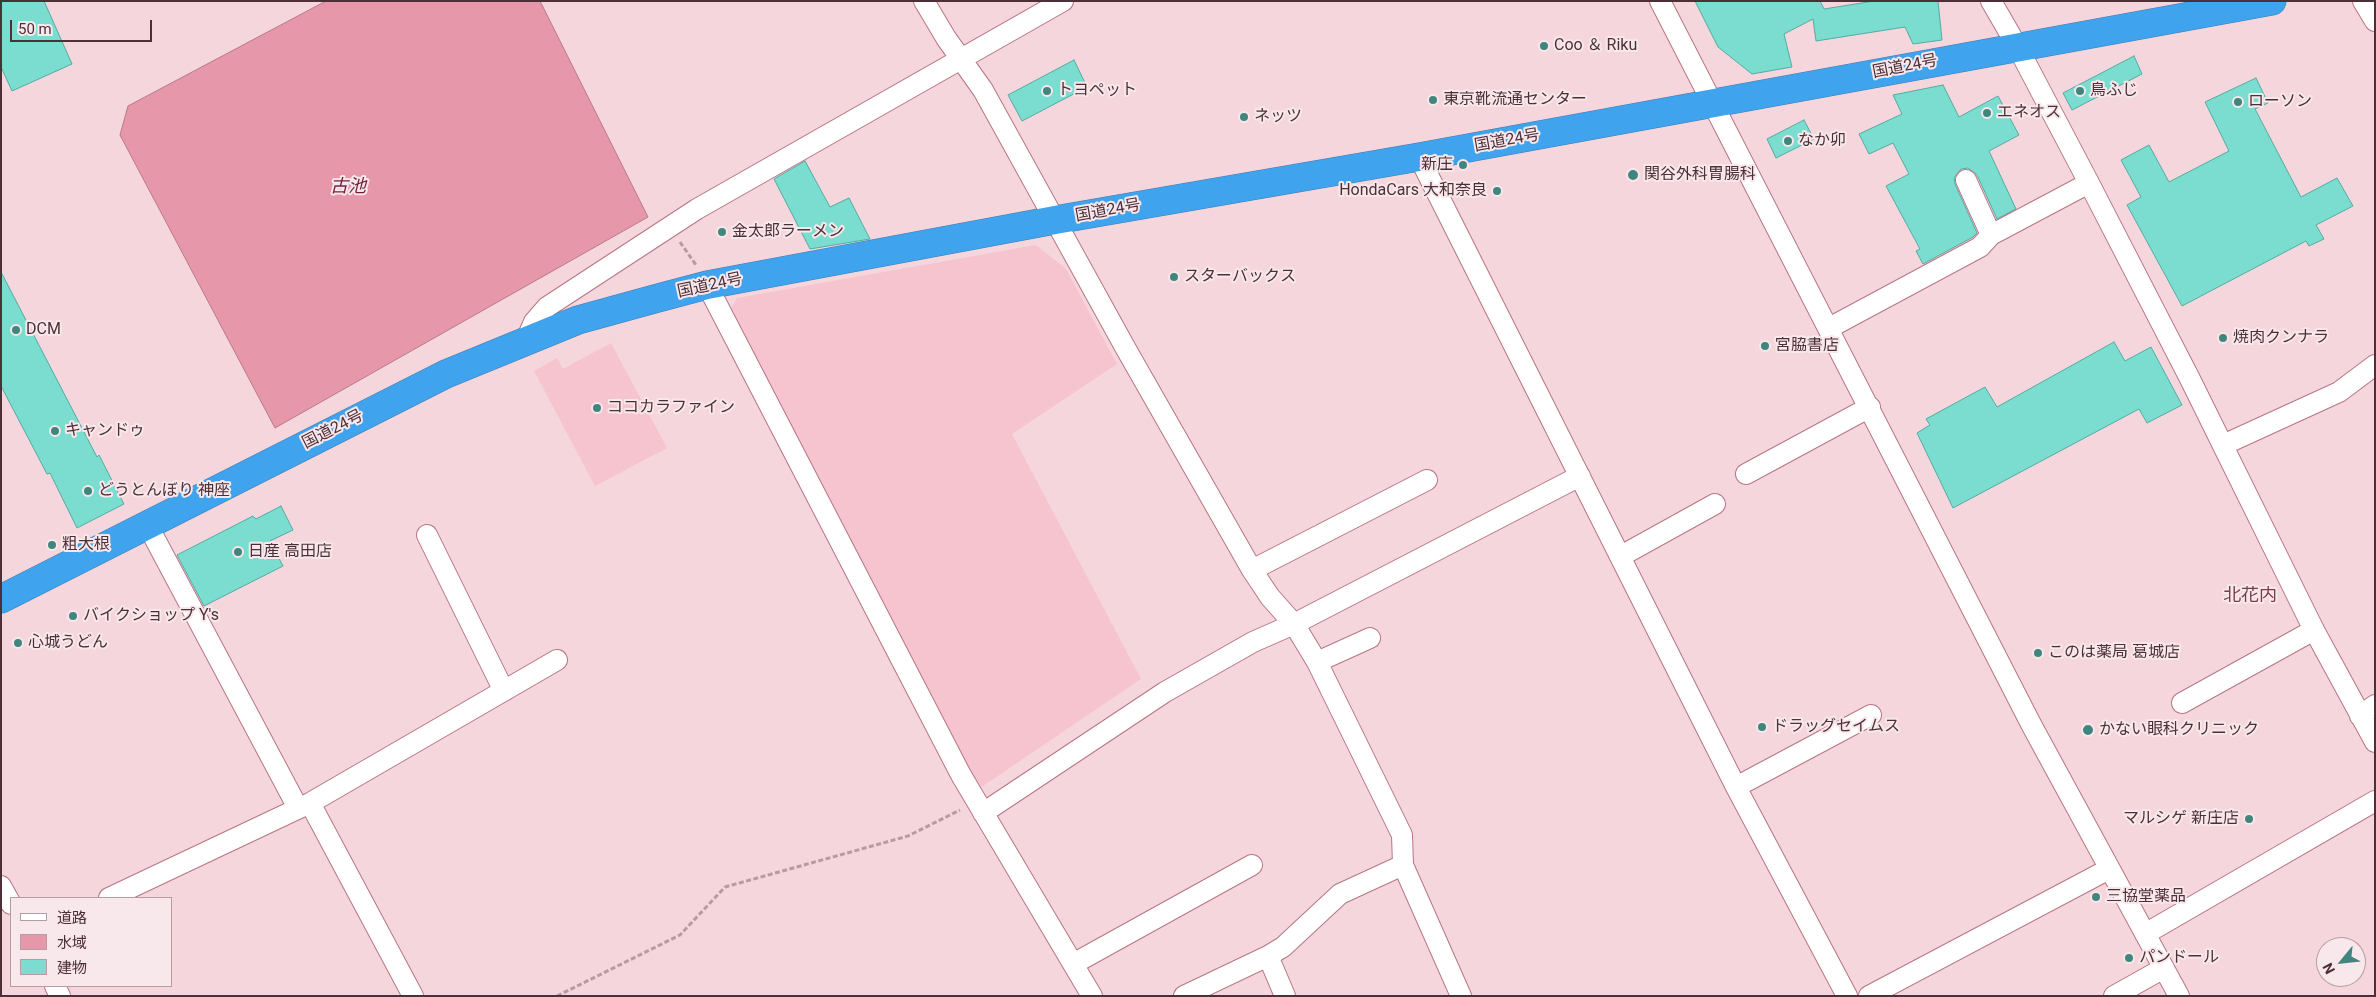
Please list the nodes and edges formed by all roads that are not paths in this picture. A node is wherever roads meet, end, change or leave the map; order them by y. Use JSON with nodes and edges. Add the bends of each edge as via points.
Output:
{"nodes":[{"id":1,"x":924,"y":1,"type":"edge"},
{"id":2,"x":1062,"y":1,"type":"edge"},
{"id":3,"x":1660,"y":1,"type":"edge"},
{"id":4,"x":1991,"y":1,"type":"edge"},
{"id":5,"x":2272,"y":1,"type":"edge"},
{"id":6,"x":2363,"y":1,"type":"edge"},
{"id":7,"x":2375,"y":21,"type":"edge"},
{"id":8,"x":2018,"y":46,"type":"junction"},
{"id":9,"x":960,"y":58,"type":"junction"},
{"id":10,"x":1712,"y":104,"type":"junction"},
{"id":11,"x":1420,"y":157,"type":"junction"},
{"id":12,"x":1966,"y":180,"type":"dead end"},
{"id":13,"x":2088,"y":183,"type":"junction"},
{"id":14,"x":1055,"y":220,"type":"junction"},
{"id":15,"x":1992,"y":234,"type":"junction"},
{"id":16,"x":707,"y":285,"type":"junction"},
{"id":17,"x":1829,"y":328,"type":"junction"},
{"id":18,"x":526,"y":340,"type":"junction"},
{"id":19,"x":2375,"y":365,"type":"edge"},
{"id":20,"x":1870,"y":407,"type":"junction"},
{"id":21,"x":2223,"y":445,"type":"junction"},
{"id":22,"x":1746,"y":474,"type":"dead end"},
{"id":23,"x":1580,"y":476,"type":"junction"},
{"id":24,"x":1427,"y":480,"type":"dead end"},
{"id":25,"x":1715,"y":504,"type":"dead end"},
{"id":26,"x":148,"y":526,"type":"junction"},
{"id":27,"x":427,"y":535,"type":"dead end"},
{"id":28,"x":1620,"y":556,"type":"junction"},
{"id":29,"x":1252,"y":570,"type":"junction"},
{"id":30,"x":1,"y":599,"type":"edge"},
{"id":31,"x":1294,"y":624,"type":"junction"},
{"id":32,"x":2314,"y":630,"type":"junction"},
{"id":33,"x":1370,"y":638,"type":"dead end"},
{"id":34,"x":557,"y":660,"type":"dead end"},
{"id":35,"x":1317,"y":662,"type":"junction"},
{"id":36,"x":504,"y":691,"type":"junction"},
{"id":37,"x":2182,"y":703,"type":"dead end"},
{"id":38,"x":2367,"y":710,"type":"edge"},
{"id":39,"x":1871,"y":715,"type":"dead end"},
{"id":40,"x":2375,"y":742,"type":"edge"},
{"id":41,"x":1736,"y":787,"type":"junction"},
{"id":42,"x":2375,"y":801,"type":"edge"},
{"id":43,"x":304,"y":806,"type":"junction"},
{"id":44,"x":980,"y":807,"type":"junction"},
{"id":45,"x":1252,"y":864,"type":"dead end"},
{"id":46,"x":1403,"y":865,"type":"junction"},
{"id":47,"x":2109,"y":869,"type":"junction"},
{"id":48,"x":1,"y":886,"type":"edge"},
{"id":49,"x":112,"y":897,"type":"edge"},
{"id":50,"x":10,"y":902,"type":"edge"},
{"id":51,"x":2145,"y":934,"type":"junction"},
{"id":52,"x":1268,"y":956,"type":"junction"},
{"id":53,"x":1073,"y":964,"type":"junction"},
{"id":54,"x":2164,"y":968,"type":"junction"},
{"id":55,"x":413,"y":996,"type":"edge"},
{"id":56,"x":1092,"y":996,"type":"edge"},
{"id":57,"x":1184,"y":996,"type":"edge"},
{"id":58,"x":1285,"y":996,"type":"edge"},
{"id":59,"x":1461,"y":996,"type":"edge"},
{"id":60,"x":1847,"y":996,"type":"edge"},
{"id":61,"x":1868,"y":996,"type":"edge"},
{"id":62,"x":2114,"y":996,"type":"edge"},
{"id":63,"x":2180,"y":996,"type":"edge"}],
"edges":[{"from":1,"to":9,"type":"street"},
{"from":2,"to":9,"type":"street"},
{"from":3,"to":10,"type":"street"},
{"from":4,"to":8,"type":"street"},
{"from":5,"to":8,"type":"highway","name":"国道24号"},
{"from":6,"to":7,"type":"street"},
{"from":8,"to":10,"type":"highway","name":"国道24号"},
{"from":8,"to":13,"type":"street"},
{"from":9,"to":14,"type":"street","via":[[984,90]]},
{"from":9,"to":18,"type":"street","via":[[697,209],[547,307],[534,322]]},
{"from":10,"to":11,"type":"highway","name":"国道24号"},
{"from":10,"to":17,"type":"street"},
{"from":11,"to":14,"type":"highway","name":"国道24号"},
{"from":11,"to":23,"type":"street"},
{"from":12,"to":15,"type":"street"},
{"from":13,"to":15,"type":"street"},
{"from":13,"to":21,"type":"street"},
{"from":14,"to":16,"type":"highway","name":"国道24号"},
{"from":14,"to":29,"type":"street"},
{"from":15,"to":17,"type":"street","via":[[1980,246]]},
{"from":16,"to":18,"type":"highway","name":"国道24号","via":[[578,320]]},
{"from":16,"to":44,"type":"street"},
{"from":17,"to":20,"type":"street"},
{"from":18,"to":26,"type":"highway","name":"国道24号","via":[[383,404]]},
{"from":19,"to":21,"type":"street","via":[[2339,392]]},
{"from":20,"to":22,"type":"street"},
{"from":20,"to":47,"type":"street","via":[[2032,726]]},
{"from":21,"to":32,"type":"street"},
{"from":23,"to":28,"type":"street"},
{"from":23,"to":31,"type":"street"},
{"from":24,"to":29,"type":"street"},
{"from":25,"to":28,"type":"street"},
{"from":26,"to":30,"type":"highway","name":"国道24号"},
{"from":26,"to":43,"type":"street"},
{"from":27,"to":36,"type":"street"},
{"from":28,"to":41,"type":"street"},
{"from":29,"to":31,"type":"street"},
{"from":31,"to":35,"type":"street"},
{"from":31,"to":44,"type":"street","via":[[1253,642],[1165,692]]},
{"from":32,"to":37,"type":"street"},
{"from":32,"to":38,"type":"street"},
{"from":33,"to":35,"type":"street"},
{"from":34,"to":36,"type":"street"},
{"from":35,"to":46,"type":"street","via":[[1402,835]]},
{"from":36,"to":43,"type":"street"},
{"from":38,"to":40,"type":"street"},
{"from":39,"to":41,"type":"street"},
{"from":41,"to":60,"type":"street"},
{"from":42,"to":51,"type":"street"},
{"from":43,"to":49,"type":"street"},
{"from":43,"to":55,"type":"street"},
{"from":44,"to":53,"type":"street"},
{"from":45,"to":53,"type":"street"},
{"from":46,"to":52,"type":"street","via":[[1340,894]]},
{"from":46,"to":59,"type":"street"},
{"from":47,"to":51,"type":"street"},
{"from":47,"to":61,"type":"street"},
{"from":48,"to":50,"type":"street"},
{"from":51,"to":54,"type":"street"},
{"from":52,"to":57,"type":"street"},
{"from":52,"to":58,"type":"street"},
{"from":53,"to":56,"type":"street"},
{"from":54,"to":62,"type":"street"},
{"from":54,"to":63,"type":"street"}]}
